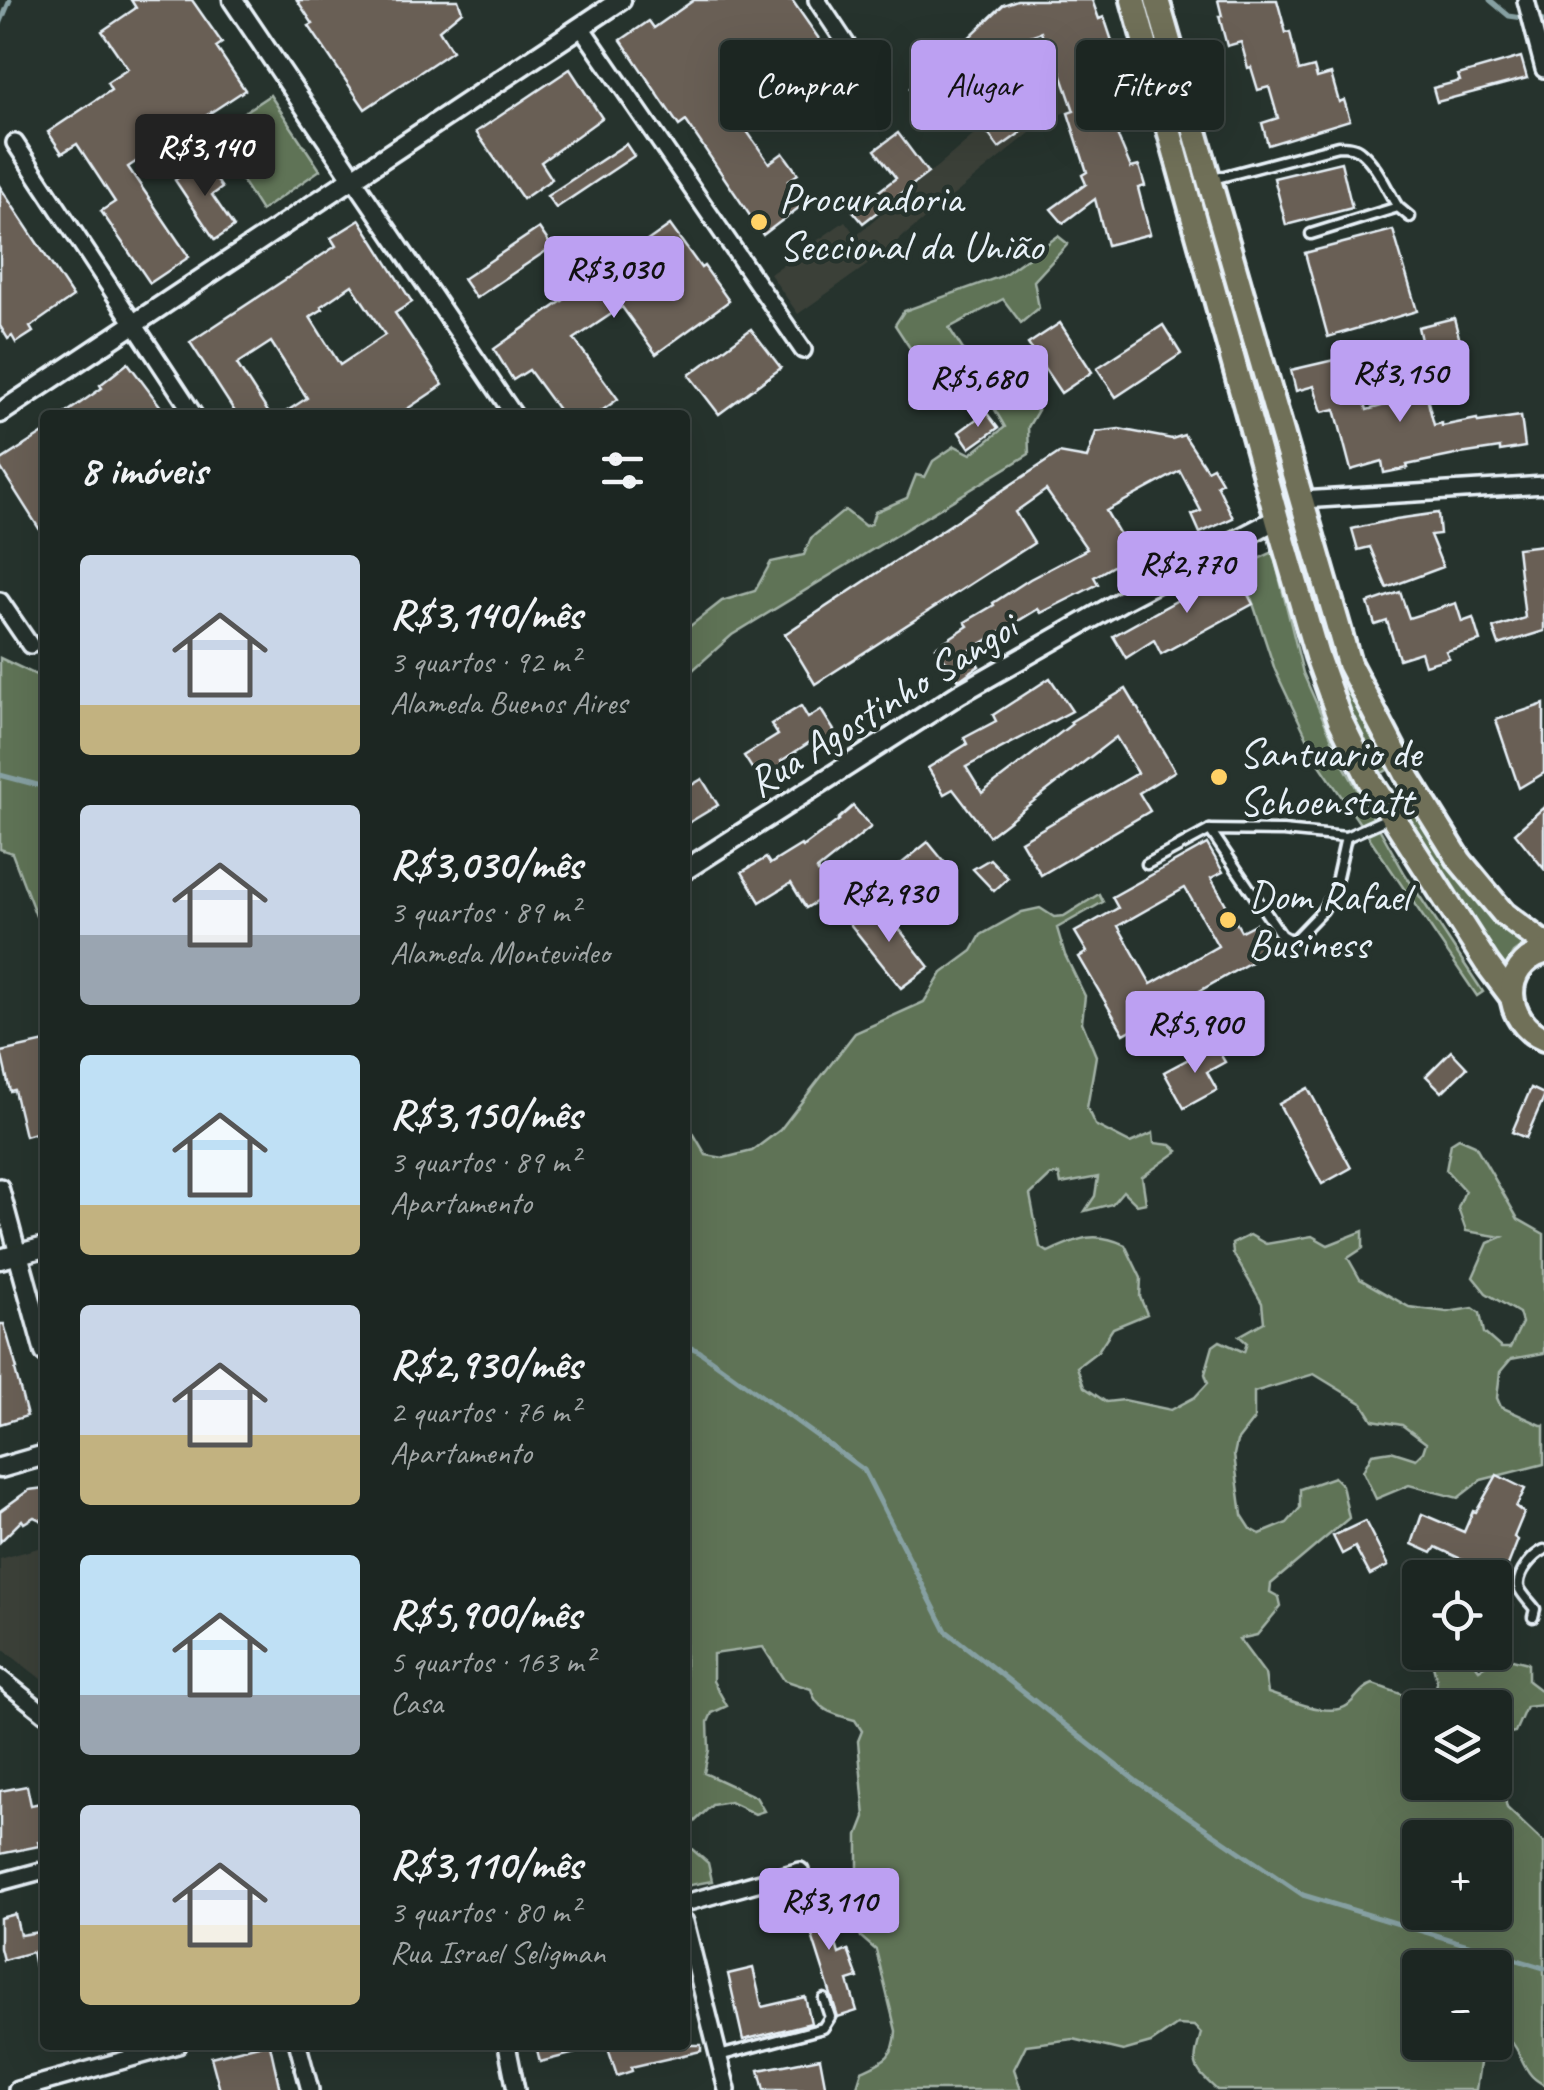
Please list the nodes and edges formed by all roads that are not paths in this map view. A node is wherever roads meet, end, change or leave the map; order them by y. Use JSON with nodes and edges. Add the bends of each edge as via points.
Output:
{"nodes":[{"id":1,"x":233,"y":0,"type":"edge"},
{"id":2,"x":622,"y":0,"type":"edge"},
{"id":3,"x":817,"y":0,"type":"edge"},
{"id":4,"x":1133,"y":0,"type":"edge"},
{"id":5,"x":1156,"y":0,"type":"edge"},
{"id":6,"x":1526,"y":0,"type":"edge"},
{"id":7,"x":581,"y":27,"type":"junction"},
{"id":8,"x":844,"y":40,"type":"edge"},
{"id":9,"x":1544,"y":69,"type":"edge"},
{"id":10,"x":15,"y":144,"type":"dead end"},
{"id":11,"x":354,"y":178,"type":"junction"},
{"id":12,"x":1209,"y":180,"type":"junction"},
{"id":13,"x":1398,"y":207,"type":"junction"},
{"id":14,"x":1410,"y":217,"type":"dead end"},
{"id":15,"x":1311,"y":234,"type":"dead end"},
{"id":16,"x":134,"y":324,"type":"junction"},
{"id":17,"x":803,"y":350,"type":"dead end"},
{"id":18,"x":191,"y":410,"type":"edge"},
{"id":19,"x":511,"y":410,"type":"edge"},
{"id":20,"x":0,"y":413,"type":"edge"},
{"id":21,"x":1544,"y":485,"type":"edge"},
{"id":22,"x":1302,"y":500,"type":"junction"},
{"id":23,"x":1277,"y":520,"type":"junction"},
{"id":24,"x":0,"y":601,"type":"edge"},
{"id":25,"x":30,"y":645,"type":"dead end"},
{"id":26,"x":1392,"y":816,"type":"junction"},
{"id":27,"x":1210,"y":830,"type":"junction"},
{"id":28,"x":1346,"y":838,"type":"junction"},
{"id":29,"x":1147,"y":864,"type":"dead end"},
{"id":30,"x":690,"y":867,"type":"edge"},
{"id":31,"x":1544,"y":944,"type":"edge"},
{"id":32,"x":1544,"y":952,"type":"edge"},
{"id":33,"x":1511,"y":996,"type":"junction"},
{"id":34,"x":1544,"y":1038,"type":"edge"},
{"id":35,"x":0,"y":1186,"type":"edge"},
{"id":36,"x":40,"y":1248,"type":"edge"},
{"id":37,"x":9,"y":1257,"type":"edge"},
{"id":38,"x":40,"y":1339,"type":"edge"},
{"id":39,"x":40,"y":1456,"type":"edge"},
{"id":40,"x":0,"y":1468,"type":"edge"},
{"id":41,"x":1544,"y":1550,"type":"edge"},
{"id":42,"x":1533,"y":1618,"type":"dead end"},
{"id":43,"x":0,"y":1678,"type":"edge"},
{"id":44,"x":40,"y":1710,"type":"edge"},
{"id":45,"x":800,"y":1870,"type":"dead end"},
{"id":46,"x":40,"y":1871,"type":"edge"},
{"id":47,"x":0,"y":1882,"type":"edge"},
{"id":48,"x":690,"y":1902,"type":"edge"},
{"id":49,"x":690,"y":1942,"type":"edge"},
{"id":50,"x":824,"y":2000,"type":"dead end"},
{"id":51,"x":160,"y":2050,"type":"edge"},
{"id":52,"x":299,"y":2050,"type":"edge"},
{"id":53,"x":508,"y":2050,"type":"edge"},
{"id":54,"x":719,"y":2056,"type":"junction"},
{"id":55,"x":17,"y":2090,"type":"edge"},
{"id":56,"x":310,"y":2090,"type":"edge"},
{"id":57,"x":516,"y":2090,"type":"edge"},
{"id":58,"x":726,"y":2090,"type":"edge"}],
"edges":[{"from":1,"to":11,"type":"street"},
{"from":2,"to":7,"type":"street"},
{"from":3,"to":8,"type":"street"},
{"from":4,"to":23,"type":"main road"},
{"from":5,"to":12,"type":"main road"},
{"from":6,"to":9,"type":"street"},
{"from":7,"to":11,"type":"street"},
{"from":7,"to":17,"type":"street"},
{"from":10,"to":16,"type":"street"},
{"from":11,"to":16,"type":"street"},
{"from":11,"to":19,"type":"street"},
{"from":12,"to":13,"type":"lane","via":[[1351,146],[1372,165]]},
{"from":12,"to":22,"type":"main road"},
{"from":13,"to":14,"type":"lane"},
{"from":13,"to":15,"type":"lane"},
{"from":16,"to":18,"type":"street"},
{"from":16,"to":20,"type":"street"},
{"from":21,"to":22,"type":"street"},
{"from":22,"to":31,"type":"main road","via":[[1349,664],[1378,722],[1460,861],[1504,914]]},
{"from":23,"to":26,"type":"main road","via":[[1340,720]]},
{"from":23,"to":30,"type":"street","name":"Rua Agostinho Sangoi","via":[[959,694]]},
{"from":24,"to":25,"type":"street"},
{"from":26,"to":28,"type":"lane"},
{"from":26,"to":33,"type":"main road"},
{"from":27,"to":28,"type":"lane"},
{"from":27,"to":28,"type":"lane","via":[[1288,939],[1323,910],[1334,891]]},
{"from":27,"to":29,"type":"lane"},
{"from":32,"to":33,"type":"main road","via":[[1522,965]]},
{"from":33,"to":34,"type":"main road","via":[[1516,1017]]},
{"from":35,"to":37,"type":"street"},
{"from":36,"to":37,"type":"street"},
{"from":37,"to":38,"type":"street"},
{"from":39,"to":40,"type":"street"},
{"from":41,"to":42,"type":"lane","via":[[1519,1583],[1535,1609]]},
{"from":43,"to":44,"type":"street"},
{"from":45,"to":48,"type":"street"},
{"from":46,"to":47,"type":"street"},
{"from":49,"to":54,"type":"street"},
{"from":50,"to":54,"type":"lane","via":[[830,2017],[823,2028]]},
{"from":51,"to":55,"type":"street"},
{"from":52,"to":56,"type":"street"},
{"from":53,"to":57,"type":"street"},
{"from":54,"to":58,"type":"street"}]}
